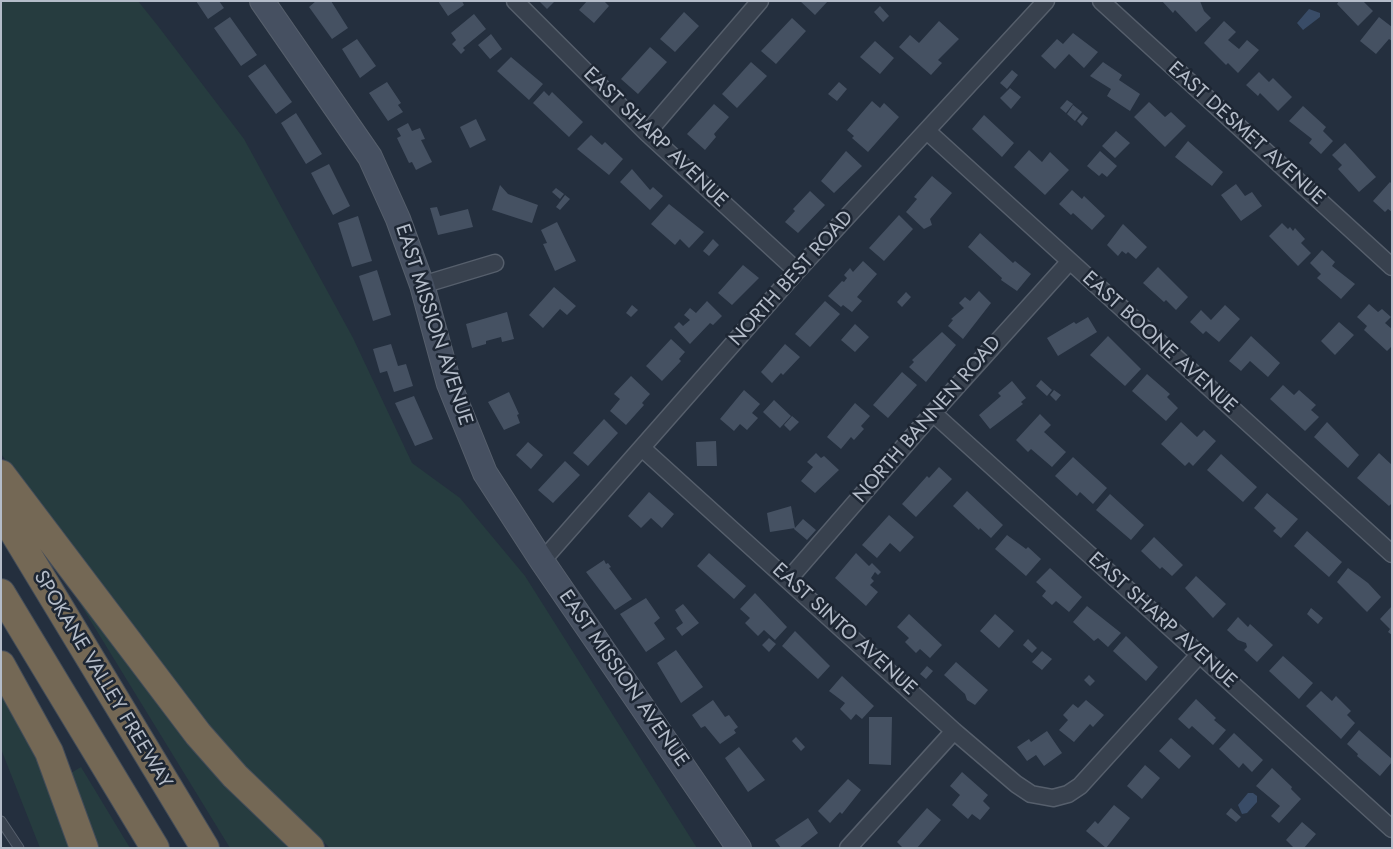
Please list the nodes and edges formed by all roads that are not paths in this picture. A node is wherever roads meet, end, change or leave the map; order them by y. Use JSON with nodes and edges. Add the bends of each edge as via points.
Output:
{"nodes":[{"id":1,"x":262,"y":1,"type":"edge"},
{"id":2,"x":515,"y":1,"type":"edge"},
{"id":3,"x":760,"y":1,"type":"edge"},
{"id":4,"x":1046,"y":1,"type":"edge"},
{"id":5,"x":1101,"y":1,"type":"edge"},
{"id":6,"x":927,"y":131,"type":"junction"},
{"id":7,"x":647,"y":133,"type":"junction"},
{"id":8,"x":1070,"y":262,"type":"junction"},
{"id":9,"x":496,"y":263,"type":"dead end"},
{"id":10,"x":1392,"y":267,"type":"edge"},
{"id":11,"x":797,"y":272,"type":"junction"},
{"id":12,"x":422,"y":285,"type":"junction"},
{"id":13,"x":933,"y":413,"type":"junction"},
{"id":14,"x":642,"y":448,"type":"junction"},
{"id":15,"x":1,"y":474,"type":"edge"},
{"id":16,"x":1,"y":511,"type":"edge"},
{"id":17,"x":1392,"y":554,"type":"edge"},
{"id":18,"x":542,"y":561,"type":"junction"},
{"id":19,"x":788,"y":580,"type":"junction"},
{"id":20,"x":1,"y":592,"type":"edge"},
{"id":21,"x":1199,"y":655,"type":"junction"},
{"id":22,"x":1,"y":665,"type":"edge"},
{"id":23,"x":954,"y":731,"type":"junction"},
{"id":24,"x":1,"y":821,"type":"edge"},
{"id":25,"x":1392,"y":828,"type":"edge"},
{"id":26,"x":18,"y":848,"type":"edge"},
{"id":27,"x":84,"y":848,"type":"edge"},
{"id":28,"x":156,"y":848,"type":"edge"},
{"id":29,"x":205,"y":848,"type":"edge"},
{"id":30,"x":310,"y":848,"type":"edge"},
{"id":31,"x":739,"y":848,"type":"edge"},
{"id":32,"x":848,"y":848,"type":"edge"}],
"edges":[{"from":1,"to":12,"type":"street","name":"EAST MISSION AVENUE","via":[[370,157],[398,218]]},
{"from":2,"to":7,"type":"street","name":"EAST SHARP AVENUE"},
{"from":3,"to":7,"type":"street"},
{"from":4,"to":6,"type":"street","name":"NORTH BEST ROAD"},
{"from":5,"to":10,"type":"street","name":"EAST DESMET AVENUE"},
{"from":6,"to":8,"type":"street","name":"EAST BOONE AVENUE"},
{"from":6,"to":11,"type":"street","name":"NORTH BEST ROAD"},
{"from":7,"to":11,"type":"street","name":"EAST SHARP AVENUE"},
{"from":8,"to":13,"type":"street","name":"NORTH BANNEN ROAD"},
{"from":8,"to":17,"type":"street","name":"EAST BOONE AVENUE"},
{"from":9,"to":12,"type":"street"},
{"from":11,"to":14,"type":"street","name":"NORTH BEST ROAD"},
{"from":12,"to":18,"type":"street","name":"EAST MISSION AVENUE","via":[[449,384],[485,473]]},
{"from":13,"to":19,"type":"street","name":"NORTH BANNEN ROAD"},
{"from":13,"to":21,"type":"street","name":"EAST SHARP AVENUE"},
{"from":14,"to":18,"type":"street","name":"NORTH BEST ROAD"},
{"from":14,"to":19,"type":"street","name":"EAST SINTO AVENUE"},
{"from":15,"to":30,"type":"highway","via":[[198,734],[235,776]]},
{"from":16,"to":29,"type":"highway","name":"SPOKANE VALLEY FREEWAY"},
{"from":18,"to":31,"type":"street","name":"EAST MISSION AVENUE"},
{"from":19,"to":23,"type":"street","name":"EAST SINTO AVENUE"},
{"from":20,"to":28,"type":"highway","name":"SPOKANE VALLEY FREEWAY"},
{"from":21,"to":23,"type":"street","name":"EAST SINTO AVENUE","via":[[1080,786],[1068,794],[1053,798],[1030,794]]},
{"from":21,"to":25,"type":"street","name":"EAST SHARP AVENUE"},
{"from":22,"to":27,"type":"highway","via":[[49,752]]},
{"from":23,"to":32,"type":"street"},
{"from":24,"to":26,"type":"lane"}]}
